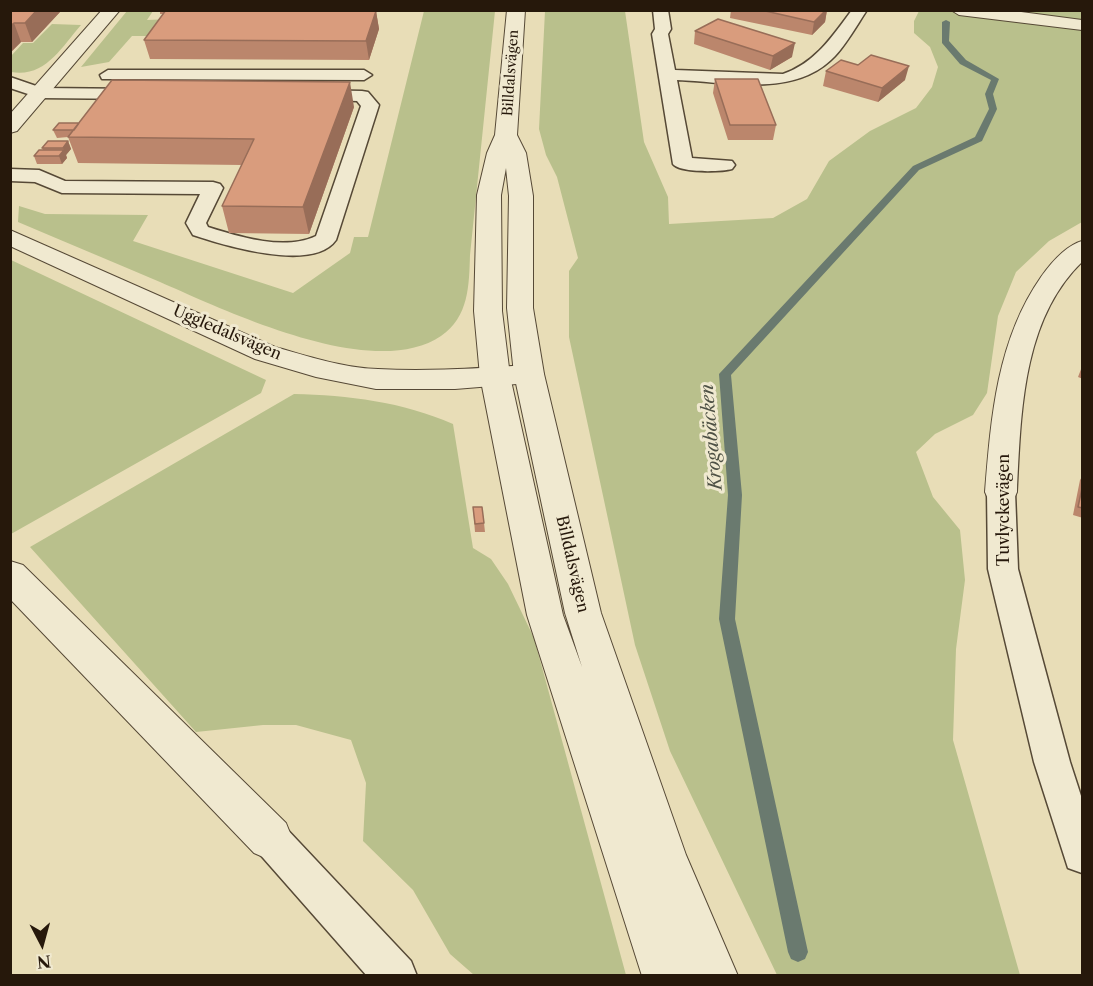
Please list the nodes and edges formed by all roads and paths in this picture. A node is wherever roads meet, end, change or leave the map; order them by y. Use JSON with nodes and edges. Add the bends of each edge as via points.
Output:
{"nodes":[{"id":1,"x":112,"y":10,"type":"edge"},
{"id":2,"x":516,"y":10,"type":"edge"},
{"id":3,"x":660,"y":10,"type":"edge"},
{"id":4,"x":860,"y":10,"type":"edge"},
{"id":5,"x":959,"y":10,"type":"edge"},
{"id":6,"x":1083,"y":25,"type":"edge"},
{"id":7,"x":56,"y":75,"type":"junction"},
{"id":8,"x":364,"y":75,"type":"dead end"},
{"id":9,"x":667,"y":75,"type":"junction"},
{"id":10,"x":10,"y":82,"type":"edge"},
{"id":11,"x":40,"y":93,"type":"junction"},
{"id":12,"x":156,"y":94,"type":"edge"},
{"id":13,"x":295,"y":95,"type":"edge"},
{"id":14,"x":10,"y":127,"type":"edge"},
{"id":15,"x":725,"y":165,"type":"dead end"},
{"id":16,"x":10,"y":175,"type":"edge"},
{"id":17,"x":10,"y":237,"type":"edge"},
{"id":18,"x":1083,"y":249,"type":"edge"},
{"id":19,"x":512,"y":375,"type":"junction"},
{"id":20,"x":1000,"y":492,"type":"joint"},
{"id":21,"x":10,"y":575,"type":"edge"},
{"id":22,"x":270,"y":838,"type":"joint"},
{"id":23,"x":1083,"y":854,"type":"edge"},
{"id":24,"x":396,"y":975,"type":"edge"},
{"id":25,"x":666,"y":975,"type":"edge"},
{"id":26,"x":714,"y":975,"type":"edge"}],
"edges":[{"from":1,"to":7,"type":"street"},
{"from":2,"to":19,"type":"street","name":"Billdalsvägen","via":[[506,135],[515,153],[520,196],[520,308]]},
{"from":3,"to":9,"type":"lane"},
{"from":4,"to":9,"type":"lane","via":[[829,52],[802,73],[765,80]]},
{"from":5,"to":6,"type":"street"},
{"from":7,"to":8,"type":"lane"},
{"from":7,"to":11,"type":"street"},
{"from":9,"to":15,"type":"lane","via":[[683,164]]},
{"from":10,"to":11,"type":"lane"},
{"from":11,"to":12,"type":"lane"},
{"from":11,"to":14,"type":"street"},
{"from":13,"to":16,"type":"lane","via":[[362,96],[370,105],[325,240],[318,245],[277,248],[233,242],[200,231],[196,223],[213,188],[62,187],[39,177]]},
{"from":17,"to":19,"type":"street","name":"Uggledalsvägen","via":[[265,353],[316,368],[376,379]]},
{"from":18,"to":20,"type":"street","name":"Tuvlyckevägen","via":[[1060,267],[1031,312],[1013,376]]},
{"from":19,"to":25,"type":"street","name":"Billdalsvägen","via":[[545,615]]},
{"from":19,"to":26,"type":"street","name":"Billdalsvägen","via":[[583,613],[665,858]]},
{"from":20,"to":23,"type":"lane","name":"Tuvlyckevägen","via":[[1003,569],[1052,762]]},
{"from":21,"to":22,"type":"street"},
{"from":22,"to":24,"type":"lane"}]}
